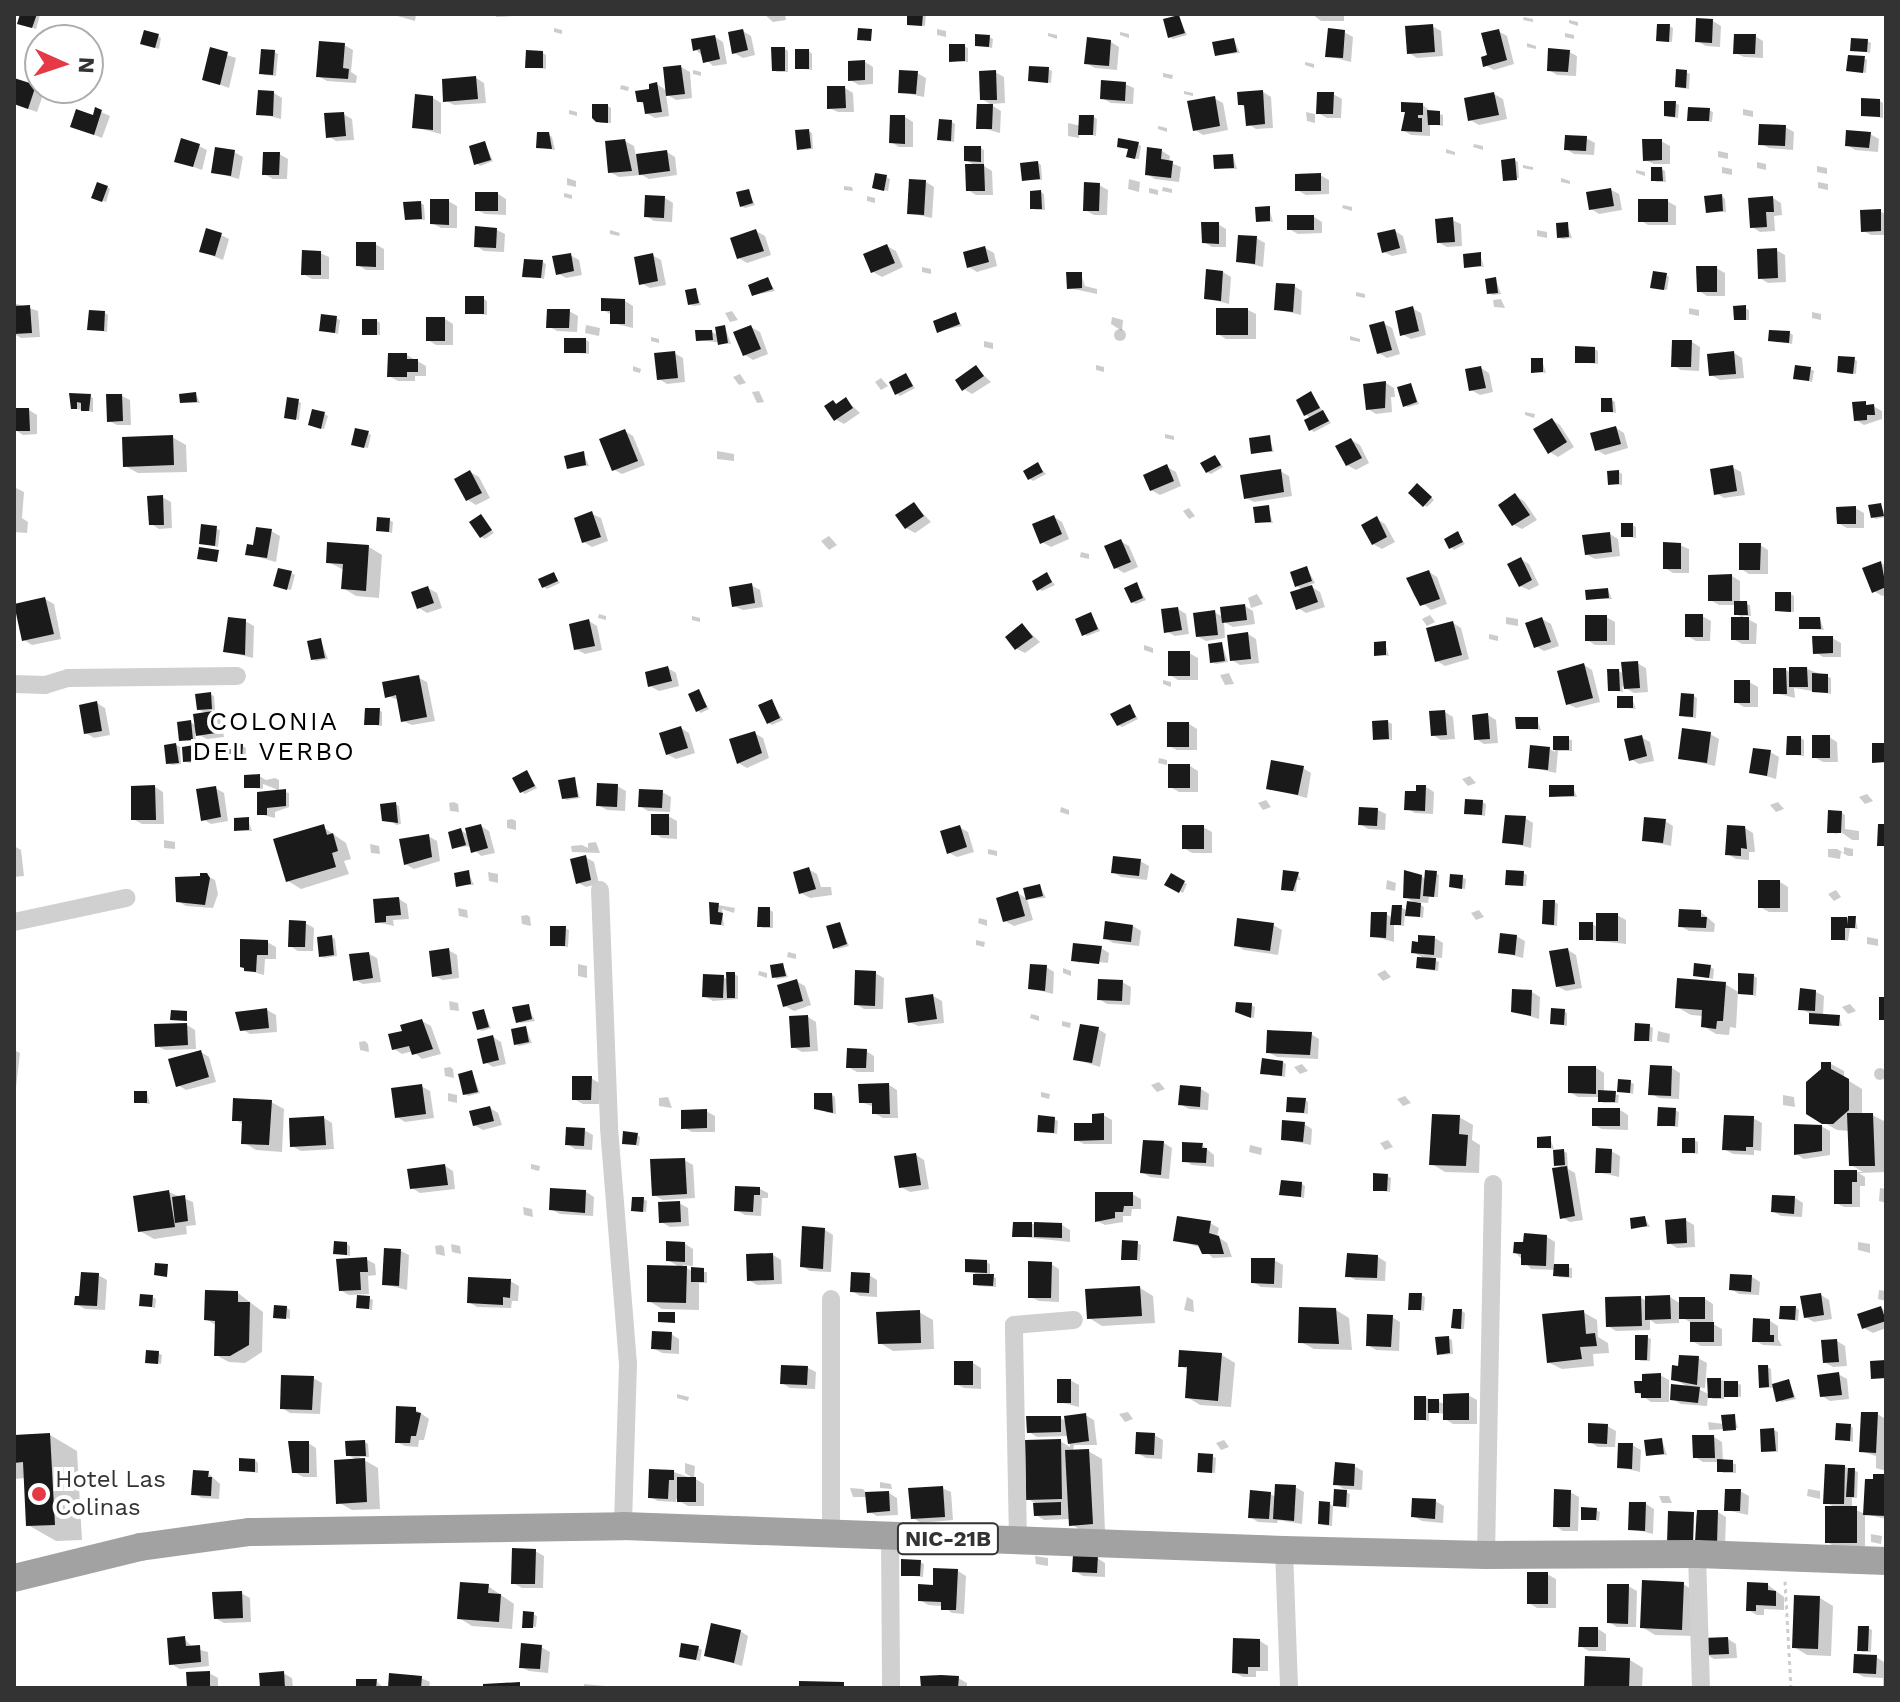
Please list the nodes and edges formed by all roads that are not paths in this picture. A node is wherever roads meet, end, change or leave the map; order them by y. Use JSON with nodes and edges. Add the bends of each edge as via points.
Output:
{"nodes":[{"id":1,"x":237,"y":676,"type":"dead end"},
{"id":2,"x":14,"y":684,"type":"edge"},
{"id":3,"x":600,"y":890,"type":"dead end"},
{"id":4,"x":126,"y":898,"type":"dead end"},
{"id":5,"x":14,"y":922,"type":"edge"},
{"id":6,"x":1493,"y":1184,"type":"dead end"},
{"id":7,"x":831,"y":1299,"type":"dead end"},
{"id":8,"x":1074,"y":1320,"type":"dead end"},
{"id":9,"x":623,"y":1526,"type":"junction"},
{"id":10,"x":831,"y":1535,"type":"junction"},
{"id":11,"x":890,"y":1538,"type":"junction"},
{"id":12,"x":1018,"y":1540,"type":"junction"},
{"id":13,"x":1284,"y":1550,"type":"junction"},
{"id":14,"x":1697,"y":1554,"type":"junction"},
{"id":15,"x":1486,"y":1555,"type":"junction"},
{"id":16,"x":1886,"y":1561,"type":"edge"},
{"id":17,"x":14,"y":1578,"type":"edge"},
{"id":18,"x":891,"y":1688,"type":"edge"},
{"id":19,"x":1289,"y":1688,"type":"edge"},
{"id":20,"x":1701,"y":1688,"type":"edge"}],
"edges":[{"from":1,"to":2,"type":"street","via":[[68,678],[45,685]]},
{"from":3,"to":9,"type":"street","via":[[609,1128],[628,1364]]},
{"from":4,"to":5,"type":"street"},
{"from":6,"to":15,"type":"street"},
{"from":7,"to":10,"type":"street"},
{"from":8,"to":12,"type":"street","via":[[1014,1325]]},
{"from":9,"to":10,"type":"highway","number":"NIC-21B"},
{"from":9,"to":17,"type":"highway","number":"NIC-21B","via":[[250,1532],[140,1547]]},
{"from":10,"to":11,"type":"highway","number":"NIC-21B"},
{"from":11,"to":12,"type":"highway","number":"NIC-21B"},
{"from":11,"to":18,"type":"street"},
{"from":12,"to":13,"type":"highway","number":"NIC-21B"},
{"from":13,"to":15,"type":"highway","number":"NIC-21B"},
{"from":13,"to":19,"type":"street"},
{"from":14,"to":15,"type":"highway","number":"NIC-21B"},
{"from":14,"to":16,"type":"highway","number":"NIC-21B"},
{"from":14,"to":20,"type":"street"}]}
